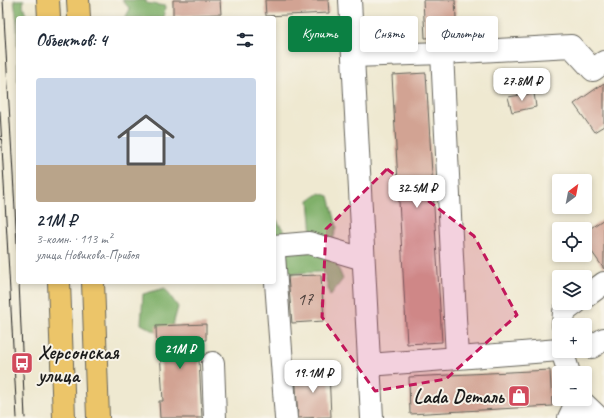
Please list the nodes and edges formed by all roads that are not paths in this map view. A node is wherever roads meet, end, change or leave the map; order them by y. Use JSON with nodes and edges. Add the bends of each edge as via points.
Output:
{"nodes":[{"id":1,"x":48,"y":0,"type":"edge"},
{"id":2,"x":78,"y":0,"type":"edge"},
{"id":3,"x":350,"y":0,"type":"edge"},
{"id":4,"x":49,"y":16,"type":"edge"},
{"id":5,"x":79,"y":16,"type":"edge"},
{"id":6,"x":442,"y":54,"type":"junction"},
{"id":7,"x":353,"y":56,"type":"junction"},
{"id":8,"x":604,"y":62,"type":"edge"},
{"id":9,"x":276,"y":246,"type":"edge"},
{"id":10,"x":363,"y":259,"type":"junction"},
{"id":11,"x":276,"y":282,"type":"edge"},
{"id":12,"x":604,"y":283,"type":"edge"},
{"id":13,"x":59,"y":284,"type":"edge"},
{"id":14,"x":93,"y":284,"type":"edge"},
{"id":15,"x":592,"y":292,"type":"edge"},
{"id":16,"x":552,"y":352,"type":"edge"},
{"id":17,"x":457,"y":358,"type":"junction"},
{"id":18,"x":214,"y":363,"type":"dead end"},
{"id":19,"x":369,"y":366,"type":"junction"},
{"id":20,"x":575,"y":406,"type":"edge"},
{"id":21,"x":586,"y":406,"type":"edge"},
{"id":22,"x":64,"y":418,"type":"edge"},
{"id":23,"x":98,"y":418,"type":"edge"},
{"id":24,"x":215,"y":418,"type":"edge"},
{"id":25,"x":286,"y":418,"type":"edge"},
{"id":26,"x":372,"y":418,"type":"edge"},
{"id":27,"x":570,"y":418,"type":"edge"},
{"id":28,"x":599,"y":418,"type":"edge"}],
"edges":[{"from":1,"to":4,"type":"main road"},
{"from":2,"to":5,"type":"main road"},
{"from":3,"to":7,"type":"street"},
{"from":6,"to":7,"type":"street"},
{"from":6,"to":8,"type":"street","via":[[571,46],[593,70]]},
{"from":6,"to":17,"type":"street"},
{"from":7,"to":10,"type":"street"},
{"from":9,"to":10,"type":"street","via":[[309,243]]},
{"from":10,"to":19,"type":"street"},
{"from":11,"to":25,"type":"street"},
{"from":12,"to":15,"type":"street"},
{"from":13,"to":22,"type":"main road"},
{"from":14,"to":23,"type":"main road"},
{"from":16,"to":17,"type":"street"},
{"from":17,"to":19,"type":"street"},
{"from":18,"to":24,"type":"street"},
{"from":19,"to":26,"type":"street"},
{"from":20,"to":27,"type":"street"},
{"from":21,"to":28,"type":"street"}]}
